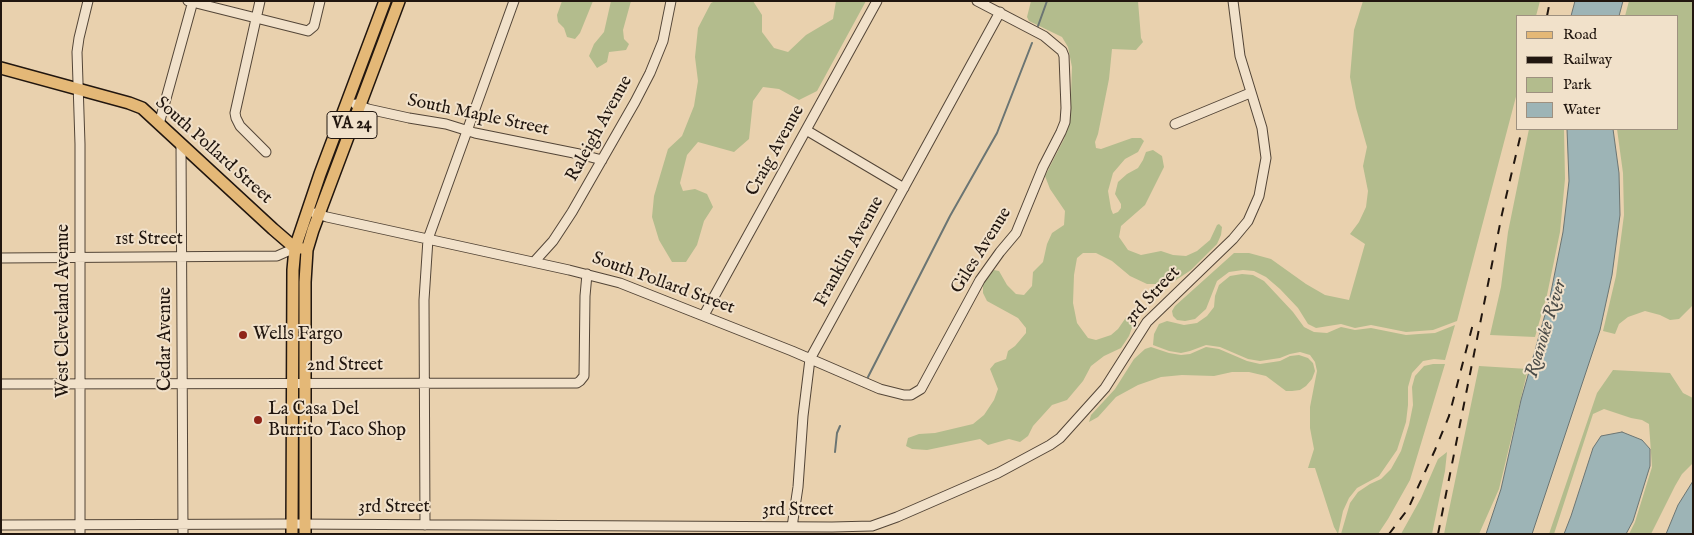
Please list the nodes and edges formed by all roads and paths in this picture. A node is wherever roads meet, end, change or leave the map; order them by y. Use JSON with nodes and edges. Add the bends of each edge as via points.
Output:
{"nodes":[{"id":1,"x":88,"y":1,"type":"edge"},
{"id":2,"x":260,"y":1,"type":"edge"},
{"id":3,"x":320,"y":1,"type":"edge"},
{"id":4,"x":385,"y":1,"type":"edge"},
{"id":5,"x":399,"y":1,"type":"edge"},
{"id":6,"x":514,"y":1,"type":"edge"},
{"id":7,"x":671,"y":1,"type":"edge"},
{"id":8,"x":877,"y":1,"type":"edge"},
{"id":9,"x":977,"y":1,"type":"edge"},
{"id":10,"x":1233,"y":1,"type":"edge"},
{"id":11,"x":191,"y":2,"type":"edge"},
{"id":12,"x":1000,"y":12,"type":"junction"},
{"id":13,"x":256,"y":18,"type":"junction"},
{"id":14,"x":1,"y":68,"type":"edge"},
{"id":15,"x":78,"y":89,"type":"junction"},
{"id":16,"x":1250,"y":93,"type":"junction"},
{"id":17,"x":348,"y":100,"type":"junction"},
{"id":18,"x":360,"y":106,"type":"junction"},
{"id":19,"x":159,"y":124,"type":"junction"},
{"id":20,"x":1175,"y":124,"type":"dead end"},
{"id":21,"x":467,"y":130,"type":"junction"},
{"id":22,"x":806,"y":130,"type":"junction"},
{"id":23,"x":181,"y":144,"type":"junction"},
{"id":24,"x":266,"y":152,"type":"dead end"},
{"id":25,"x":602,"y":160,"type":"junction"},
{"id":26,"x":904,"y":188,"type":"junction"},
{"id":27,"x":307,"y":210,"type":"junction"},
{"id":28,"x":319,"y":215,"type":"junction"},
{"id":29,"x":428,"y":239,"type":"junction"},
{"id":30,"x":295,"y":248,"type":"junction"},
{"id":31,"x":308,"y":250,"type":"junction"},
{"id":32,"x":80,"y":257,"type":"junction"},
{"id":33,"x":181,"y":257,"type":"junction"},
{"id":34,"x":1,"y":258,"type":"edge"},
{"id":35,"x":534,"y":262,"type":"junction"},
{"id":36,"x":587,"y":274,"type":"junction"},
{"id":37,"x":704,"y":315,"type":"junction"},
{"id":38,"x":810,"y":359,"type":"junction"},
{"id":39,"x":293,"y":382,"type":"junction"},
{"id":40,"x":306,"y":382,"type":"junction"},
{"id":41,"x":80,"y":383,"type":"junction"},
{"id":42,"x":182,"y":383,"type":"junction"},
{"id":43,"x":424,"y":383,"type":"junction"},
{"id":44,"x":1,"y":384,"type":"edge"},
{"id":45,"x":911,"y":395,"type":"joint"},
{"id":46,"x":1,"y":525,"type":"edge"},
{"id":47,"x":425,"y":525,"type":"junction"},
{"id":48,"x":792,"y":528,"type":"junction"},
{"id":49,"x":80,"y":529,"type":"edge"},
{"id":50,"x":183,"y":529,"type":"edge"},
{"id":51,"x":292,"y":529,"type":"edge"},
{"id":52,"x":305,"y":529,"type":"edge"}],
"edges":[{"from":1,"to":15,"type":"street","name":"West Cleveland Avenue","via":[[78,44]]},
{"from":2,"to":13,"type":"street"},
{"from":3,"to":13,"type":"street","via":[[314,26],[308,31]]},
{"from":4,"to":17,"type":"main road","number":"VA 24"},
{"from":5,"to":18,"type":"main road","number":"VA 24"},
{"from":6,"to":21,"type":"street"},
{"from":7,"to":25,"type":"street","name":"Raleigh Avenue","via":[[658,55]]},
{"from":8,"to":22,"type":"street","name":"Craig Avenue"},
{"from":9,"to":12,"type":"street"},
{"from":10,"to":16,"type":"street","name":"3rd Street","via":[[1240,56]]},
{"from":11,"to":13,"type":"street"},
{"from":11,"to":19,"type":"street"},
{"from":12,"to":26,"type":"street","name":"Franklin Avenue"},
{"from":12,"to":45,"type":"street","name":"Giles Avenue","via":[[1044,36],[1062,51],[1066,112],[1062,132],[1043,167],[1016,233],[980,280],[921,389]]},
{"from":13,"to":24,"type":"street","via":[[235,113],[240,126]]},
{"from":14,"to":15,"type":"main road","name":"South Pollard Street"},
{"from":15,"to":19,"type":"main road","name":"South Pollard Street","via":[[142,108]]},
{"from":15,"to":32,"type":"street","name":"West Cleveland Avenue"},
{"from":16,"to":20,"type":"street"},
{"from":16,"to":48,"type":"street","name":"3rd Street","via":[[1262,128],[1266,158],[1263,184],[1251,215],[1233,239],[1147,322],[1105,388],[1067,431],[1050,445],[998,473],[883,523],[856,527]]},
{"from":17,"to":18,"type":"street","name":"South Maple Street"},
{"from":17,"to":27,"type":"main road","number":"VA 24"},
{"from":18,"to":21,"type":"street","name":"South Maple Street"},
{"from":18,"to":28,"type":"main road","number":"VA 24"},
{"from":19,"to":23,"type":"main road","name":"South Pollard Street"},
{"from":21,"to":25,"type":"street","name":"South Maple Street"},
{"from":21,"to":29,"type":"street"},
{"from":22,"to":26,"type":"street"},
{"from":22,"to":37,"type":"street","name":"Craig Avenue"},
{"from":23,"to":30,"type":"main road","name":"South Pollard Street"},
{"from":23,"to":33,"type":"street","name":"Cedar Avenue"},
{"from":25,"to":35,"type":"street","name":"Raleigh Avenue","via":[[553,241]]},
{"from":26,"to":38,"type":"street","name":"Franklin Avenue"},
{"from":27,"to":28,"type":"street","name":"South Pollard Street"},
{"from":27,"to":30,"type":"main road","number":"VA 24"},
{"from":28,"to":29,"type":"street","name":"South Pollard Street"},
{"from":28,"to":31,"type":"main road","number":"VA 24"},
{"from":29,"to":35,"type":"street","name":"South Pollard Street"},
{"from":29,"to":43,"type":"street"},
{"from":30,"to":31,"type":"main road"},
{"from":30,"to":33,"type":"street","name":"1st Street","via":[[277,256]]},
{"from":30,"to":39,"type":"main road","number":"VA 24"},
{"from":31,"to":40,"type":"main road","number":"VA 24","via":[[305,282]]},
{"from":32,"to":33,"type":"street","name":"1st Street"},
{"from":32,"to":34,"type":"street","name":"1st Street"},
{"from":32,"to":41,"type":"street","name":"West Cleveland Avenue"},
{"from":33,"to":42,"type":"street","name":"Cedar Avenue"},
{"from":35,"to":36,"type":"street","name":"South Pollard Street"},
{"from":36,"to":37,"type":"street","name":"South Pollard Street"},
{"from":36,"to":43,"type":"street","name":"2nd Street","via":[[584,376],[580,382]]},
{"from":37,"to":38,"type":"street","name":"South Pollard Street"},
{"from":38,"to":45,"type":"street","name":"South Pollard Street","via":[[880,389]]},
{"from":38,"to":48,"type":"street","name":"Franklin Avenue"},
{"from":39,"to":40,"type":"street","name":"2nd Street"},
{"from":39,"to":42,"type":"street","name":"2nd Street"},
{"from":39,"to":51,"type":"main road","number":"VA 24"},
{"from":40,"to":43,"type":"street","name":"2nd Street"},
{"from":40,"to":52,"type":"main road","number":"VA 24"},
{"from":41,"to":42,"type":"street","name":"2nd Street"},
{"from":41,"to":44,"type":"street","name":"2nd Street"},
{"from":41,"to":49,"type":"street","name":"West Cleveland Avenue"},
{"from":42,"to":50,"type":"street","name":"Cedar Avenue"},
{"from":43,"to":47,"type":"street"},
{"from":46,"to":49,"type":"street","name":"3rd Street"},
{"from":47,"to":48,"type":"street","name":"3rd Street"},
{"from":47,"to":52,"type":"street","name":"3rd Street"},
{"from":49,"to":50,"type":"street","name":"3rd Street"},
{"from":50,"to":51,"type":"street","name":"3rd Street"},
{"from":51,"to":52,"type":"street","name":"3rd Street"}]}
